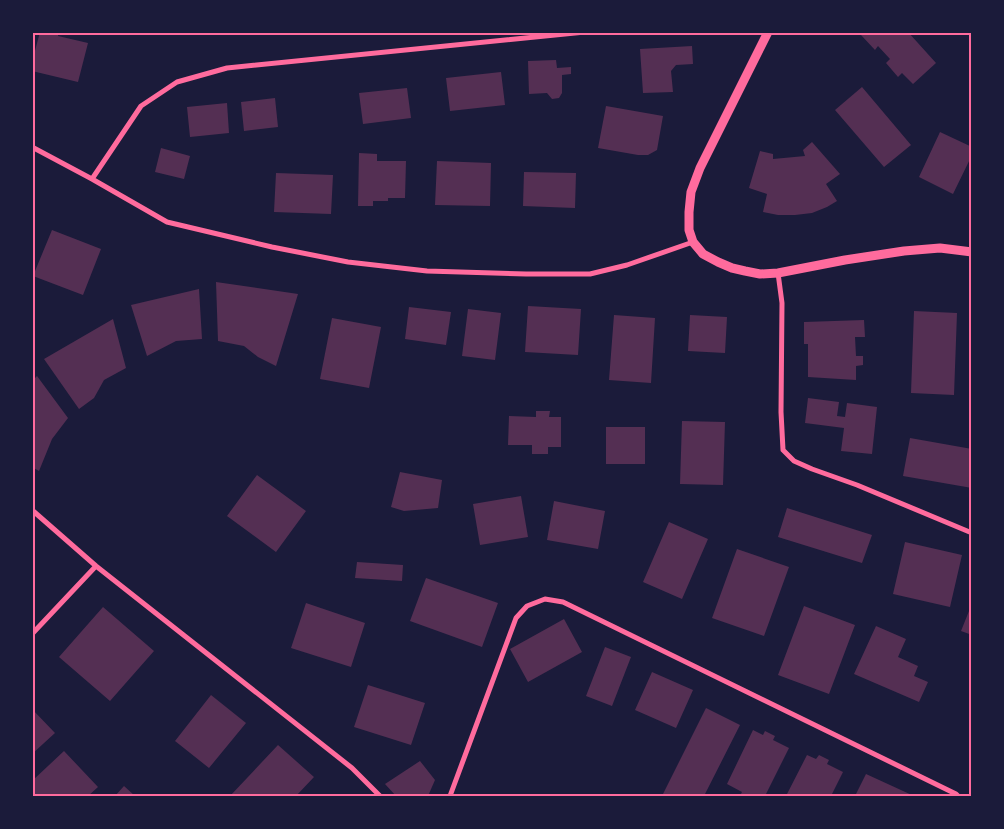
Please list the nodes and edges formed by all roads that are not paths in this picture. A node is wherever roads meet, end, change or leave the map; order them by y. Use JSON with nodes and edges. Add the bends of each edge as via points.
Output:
{"nodes":[{"id":1,"x":585,"y":32,"type":"edge"},
{"id":2,"x":768,"y":32,"type":"edge"},
{"id":3,"x":32,"y":147,"type":"edge"},
{"id":4,"x":92,"y":179,"type":"junction"},
{"id":5,"x":693,"y":242,"type":"junction"},
{"id":6,"x":972,"y":252,"type":"edge"},
{"id":7,"x":778,"y":273,"type":"junction"},
{"id":8,"x":32,"y":510,"type":"edge"},
{"id":9,"x":972,"y":532,"type":"edge"},
{"id":10,"x":96,"y":566,"type":"junction"},
{"id":11,"x":32,"y":634,"type":"edge"},
{"id":12,"x":380,"y":796,"type":"edge"},
{"id":13,"x":450,"y":796,"type":"edge"},
{"id":14,"x":958,"y":796,"type":"edge"}],
"edges":[{"from":1,"to":4,"type":"street","via":[[227,68],[177,82],[141,106]]},
{"from":2,"to":5,"type":"street","via":[[691,192],[689,230]]},
{"from":3,"to":4,"type":"street"},
{"from":4,"to":5,"type":"street","via":[[167,222],[339,260],[427,271],[590,274]]},
{"from":5,"to":7,"type":"street","via":[[703,254],[732,268],[760,274]]},
{"from":6,"to":7,"type":"street","via":[[940,248],[904,251]]},
{"from":7,"to":9,"type":"street","via":[[782,303],[783,450],[794,462]]},
{"from":8,"to":10,"type":"street"},
{"from":10,"to":11,"type":"street"},
{"from":10,"to":12,"type":"street","via":[[352,768]]},
{"from":13,"to":14,"type":"street","via":[[516,618],[527,606],[545,599],[563,602]]}]}
